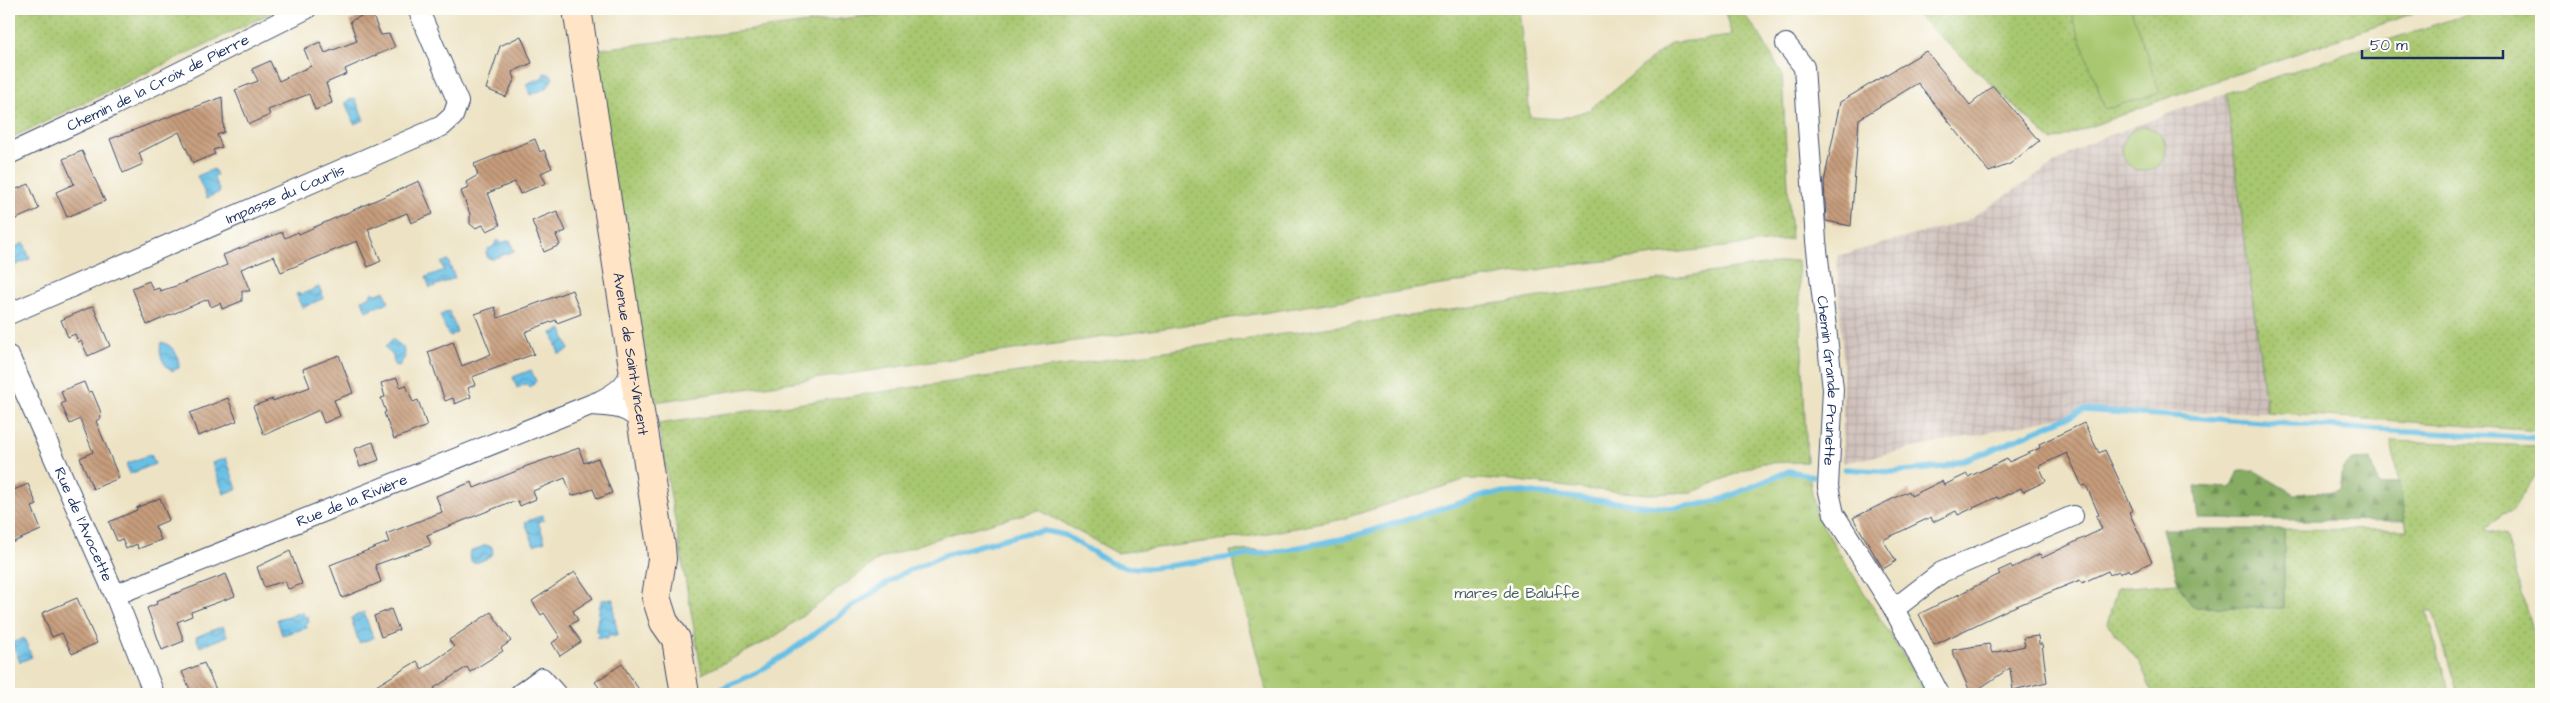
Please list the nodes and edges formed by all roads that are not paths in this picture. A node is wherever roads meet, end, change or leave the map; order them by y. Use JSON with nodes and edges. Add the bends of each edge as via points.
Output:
{"nodes":[{"id":1,"x":306,"y":9,"type":"edge"},
{"id":2,"x":418,"y":9,"type":"edge"},
{"id":3,"x":577,"y":9,"type":"edge"},
{"id":4,"x":1786,"y":44,"type":"dead end"},
{"id":5,"x":9,"y":154,"type":"edge"},
{"id":6,"x":9,"y":314,"type":"edge"},
{"id":7,"x":9,"y":356,"type":"edge"},
{"id":8,"x":632,"y":358,"type":"junction"},
{"id":9,"x":589,"y":405,"type":"junction"},
{"id":10,"x":642,"y":425,"type":"junction"},
{"id":11,"x":2073,"y":516,"type":"dead end"},
{"id":12,"x":115,"y":595,"type":"junction"},
{"id":13,"x":1894,"y":609,"type":"junction"},
{"id":14,"x":154,"y":694,"type":"edge"},
{"id":15,"x":520,"y":694,"type":"edge"},
{"id":16,"x":556,"y":694,"type":"edge"},
{"id":17,"x":685,"y":694,"type":"edge"},
{"id":18,"x":1939,"y":694,"type":"edge"}],
"edges":[{"from":1,"to":5,"type":"street","name":"Chemin de la Croix de Pierre"},
{"from":2,"to":6,"type":"street","name":"Impasse du Courlis","via":[[458,102],[453,116],[442,126]]},
{"from":3,"to":8,"type":"street","name":"Avenue de Saint-Vincent"},
{"from":4,"to":13,"type":"street","name":"Chemin Grande Prunette","via":[[1804,67],[1816,240],[1833,389],[1828,487],[1834,514]]},
{"from":7,"to":12,"type":"street","name":"Rue de l'Avocette"},
{"from":8,"to":9,"type":"street","name":"Rue de la Rivière","via":[[631,372],[625,385]]},
{"from":8,"to":10,"type":"street","name":"Avenue de Saint-Vincent"},
{"from":9,"to":10,"type":"street","name":"Rue de la Rivière","via":[[625,409],[637,416]]},
{"from":9,"to":12,"type":"street","name":"Rue de la Rivière"},
{"from":10,"to":17,"type":"street","name":"Avenue de Saint-Vincent","via":[[661,546],[656,597],[664,622],[676,639]]},
{"from":11,"to":13,"type":"street","via":[[1942,572]]},
{"from":12,"to":14,"type":"street","name":"Rue de l'Avocette"},
{"from":13,"to":18,"type":"street","name":"Chemin Grande Prunette"},
{"from":15,"to":16,"type":"street","via":[[542,678]]}]}
